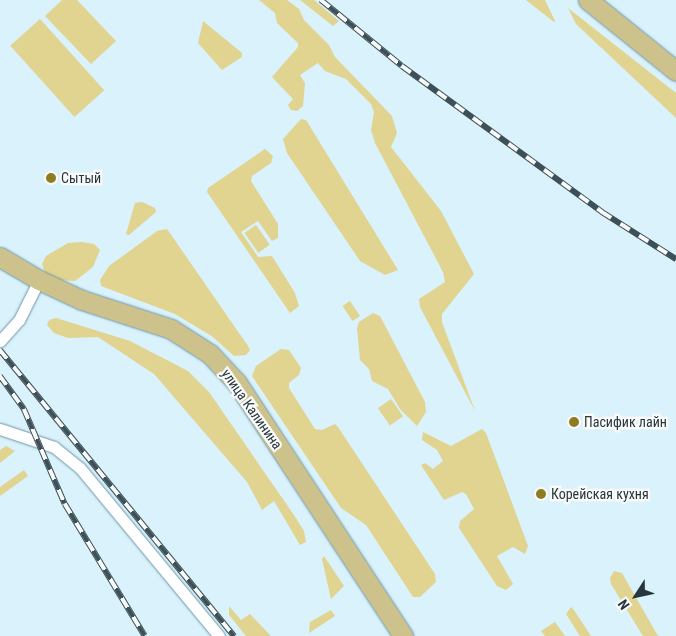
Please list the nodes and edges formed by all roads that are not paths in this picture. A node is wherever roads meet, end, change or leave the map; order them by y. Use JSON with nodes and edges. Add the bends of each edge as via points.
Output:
{"nodes":[{"id":1,"x":588,"y":0,"type":"edge"},
{"id":2,"x":676,"y":71,"type":"edge"},
{"id":3,"x":0,"y":257,"type":"edge"},
{"id":4,"x":39,"y":280,"type":"junction"},
{"id":5,"x":0,"y":341,"type":"edge"},
{"id":6,"x":0,"y":429,"type":"edge"},
{"id":7,"x":219,"y":636,"type":"edge"},
{"id":8,"x":403,"y":636,"type":"edge"}],
"edges":[{"from":1,"to":2,"type":"main road"},
{"from":3,"to":4,"type":"main road","name":"улица Калинина"},
{"from":4,"to":5,"type":"street","via":[[19,320]]},
{"from":4,"to":8,"type":"main road","name":"улица Калинина","via":[[82,300],[171,329],[210,354],[237,383]]},
{"from":6,"to":7,"type":"street","via":[[54,446],[80,468]]}]}
